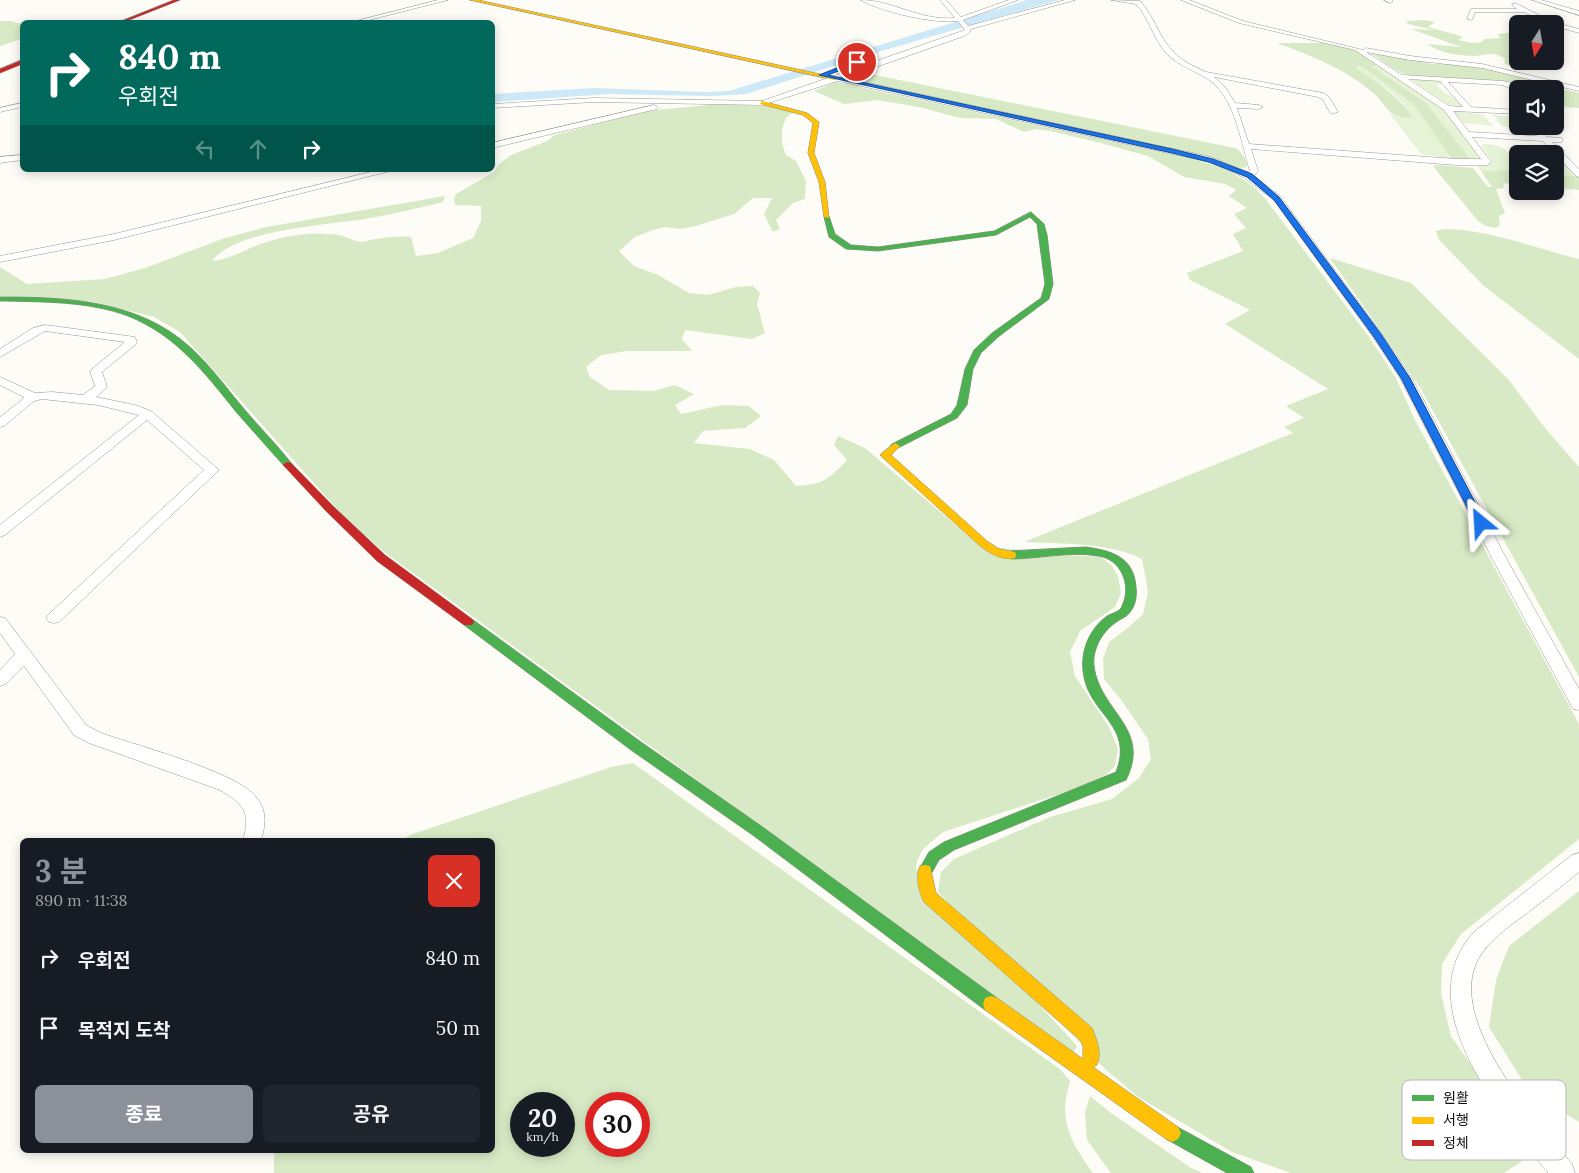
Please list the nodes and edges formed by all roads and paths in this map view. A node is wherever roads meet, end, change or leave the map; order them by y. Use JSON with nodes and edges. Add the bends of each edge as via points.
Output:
{"nodes":[{"id":1,"x":178,"y":0,"type":"edge"},
{"id":2,"x":445,"y":0,"type":"edge"},
{"id":3,"x":472,"y":0,"type":"edge"},
{"id":4,"x":864,"y":0,"type":"edge"},
{"id":5,"x":943,"y":0,"type":"edge"},
{"id":6,"x":1015,"y":0,"type":"edge"},
{"id":7,"x":1072,"y":0,"type":"edge"},
{"id":8,"x":1114,"y":0,"type":"edge"},
{"id":9,"x":1184,"y":0,"type":"edge"},
{"id":10,"x":1508,"y":0,"type":"edge"},
{"id":11,"x":1535,"y":0,"type":"edge"},
{"id":12,"x":1138,"y":1,"type":"edge"},
{"id":13,"x":1522,"y":11,"type":"junction"},
{"id":14,"x":1579,"y":13,"type":"edge"},
{"id":15,"x":1535,"y":15,"type":"edge"},
{"id":16,"x":1470,"y":19,"type":"dead end"},
{"id":17,"x":127,"y":20,"type":"edge"},
{"id":18,"x":363,"y":20,"type":"edge"},
{"id":19,"x":963,"y":24,"type":"junction"},
{"id":20,"x":1564,"y":27,"type":"edge"},
{"id":21,"x":1579,"y":31,"type":"edge"},
{"id":22,"x":1357,"y":49,"type":"junction"},
{"id":23,"x":890,"y":60,"type":"junction"},
{"id":24,"x":857,"y":62,"type":"dead end"},
{"id":25,"x":20,"y":63,"type":"edge"},
{"id":26,"x":0,"y":71,"type":"edge"},
{"id":27,"x":1202,"y":73,"type":"junction"},
{"id":28,"x":817,"y":74,"type":"junction"},
{"id":29,"x":837,"y":74,"type":"junction"},
{"id":30,"x":1403,"y":77,"type":"junction"},
{"id":31,"x":1442,"y":79,"type":"junction"},
{"id":32,"x":1509,"y":85,"type":"edge"},
{"id":33,"x":1328,"y":89,"type":"dead end"},
{"id":34,"x":1295,"y":90,"type":"junction"},
{"id":35,"x":1579,"y":90,"type":"edge"},
{"id":36,"x":687,"y":101,"type":"junction"},
{"id":37,"x":743,"y":103,"type":"junction"},
{"id":38,"x":762,"y":103,"type":"junction"},
{"id":39,"x":20,"y":105,"type":"edge"},
{"id":40,"x":1232,"y":105,"type":"junction"},
{"id":41,"x":495,"y":106,"type":"edge"},
{"id":42,"x":1259,"y":107,"type":"dead end"},
{"id":43,"x":1447,"y":108,"type":"junction"},
{"id":44,"x":1468,"y":109,"type":"junction"},
{"id":45,"x":0,"y":110,"type":"edge"},
{"id":46,"x":1509,"y":111,"type":"edge"},
{"id":47,"x":1334,"y":112,"type":"dead end"},
{"id":48,"x":1466,"y":134,"type":"junction"},
{"id":49,"x":1541,"y":135,"type":"edge"},
{"id":50,"x":1544,"y":138,"type":"junction"},
{"id":51,"x":1560,"y":140,"type":"dead end"},
{"id":52,"x":495,"y":145,"type":"edge"},
{"id":53,"x":1246,"y":146,"type":"junction"},
{"id":54,"x":20,"y":158,"type":"edge"},
{"id":55,"x":0,"y":160,"type":"edge"},
{"id":56,"x":382,"y":172,"type":"edge"},
{"id":57,"x":1579,"y":174,"type":"edge"},
{"id":58,"x":1250,"y":175,"type":"junction"},
{"id":59,"x":0,"y":258,"type":"edge"},
{"id":60,"x":0,"y":299,"type":"edge"},
{"id":61,"x":0,"y":354,"type":"edge"},
{"id":62,"x":0,"y":381,"type":"edge"},
{"id":63,"x":29,"y":399,"type":"junction"},
{"id":64,"x":85,"y":400,"type":"junction"},
{"id":65,"x":147,"y":414,"type":"junction"},
{"id":66,"x":0,"y":423,"type":"edge"},
{"id":67,"x":0,"y":532,"type":"edge"},
{"id":68,"x":54,"y":618,"type":"dead end"},
{"id":69,"x":0,"y":622,"type":"edge"},
{"id":70,"x":24,"y":655,"type":"junction"},
{"id":71,"x":0,"y":680,"type":"edge"},
{"id":72,"x":1579,"y":704,"type":"edge"},
{"id":73,"x":252,"y":838,"type":"edge"},
{"id":74,"x":1579,"y":861,"type":"edge"},
{"id":75,"x":1091,"y":1059,"type":"dead end"},
{"id":76,"x":1494,"y":1080,"type":"edge"},
{"id":77,"x":1553,"y":1160,"type":"edge"},
{"id":78,"x":1245,"y":1173,"type":"edge"},
{"id":79,"x":1563,"y":1173,"type":"edge"}],
"edges":[{"from":1,"to":17,"type":"street"},
{"from":2,"to":18,"type":"street"},
{"from":3,"to":28,"type":"street"},
{"from":4,"to":19,"type":"street"},
{"from":5,"to":19,"type":"street"},
{"from":6,"to":19,"type":"street"},
{"from":7,"to":19,"type":"street"},
{"from":8,"to":12,"type":"street"},
{"from":9,"to":22,"type":"street","via":[[1241,22]]},
{"from":10,"to":13,"type":"street"},
{"from":11,"to":14,"type":"street"},
{"from":12,"to":27,"type":"street","via":[[1168,51]]},
{"from":13,"to":15,"type":"street"},
{"from":13,"to":16,"type":"street","via":[[1473,10]]},
{"from":19,"to":23,"type":"street","via":[[968,31],[962,35]]},
{"from":20,"to":21,"type":"street"},
{"from":22,"to":30,"type":"street"},
{"from":22,"to":35,"type":"street","via":[[1482,66]]},
{"from":23,"to":24,"type":"street"},
{"from":23,"to":29,"type":"street"},
{"from":25,"to":26,"type":"street"},
{"from":27,"to":34,"type":"street"},
{"from":27,"to":40,"type":"street","via":[[1222,88]]},
{"from":28,"to":29,"type":"street"},
{"from":28,"to":37,"type":"street"},
{"from":29,"to":38,"type":"street"},
{"from":29,"to":58,"type":"street","via":[[1211,160]]},
{"from":30,"to":31,"type":"street"},
{"from":30,"to":43,"type":"street"},
{"from":31,"to":32,"type":"street"},
{"from":31,"to":44,"type":"street"},
{"from":33,"to":34,"type":"street"},
{"from":34,"to":47,"type":"street","via":[[1324,97]]},
{"from":36,"to":37,"type":"street"},
{"from":36,"to":41,"type":"street","via":[[594,100]]},
{"from":36,"to":52,"type":"street"},
{"from":37,"to":38,"type":"street"},
{"from":38,"to":75,"type":"street","via":[[805,114],[816,122],[811,153],[822,182],[827,220],[832,234],[848,247],[878,249],[996,233],[1030,214],[1040,224],[1049,284],[1045,299],[978,350],[967,371],[963,405],[955,416],[897,443],[885,455],[996,553],[1087,552],[1114,557],[1122,562],[1128,576],[1129,604],[1124,613],[1112,619],[1094,638],[1087,655],[1087,668],[1098,699],[1128,744],[1128,763],[1121,776],[937,852],[927,863],[924,880],[929,896],[1086,1034]]},
{"from":39,"to":45,"type":"street"},
{"from":40,"to":42,"type":"street"},
{"from":40,"to":53,"type":"street"},
{"from":43,"to":44,"type":"street"},
{"from":43,"to":48,"type":"street"},
{"from":44,"to":46,"type":"street"},
{"from":48,"to":50,"type":"street"},
{"from":48,"to":53,"type":"street","via":[[1487,162]]},
{"from":49,"to":50,"type":"street"},
{"from":50,"to":51,"type":"street"},
{"from":50,"to":57,"type":"street"},
{"from":53,"to":58,"type":"street","via":[[1254,170]]},
{"from":54,"to":55,"type":"street"},
{"from":56,"to":59,"type":"street","via":[[114,237]]},
{"from":58,"to":72,"type":"street","via":[[1276,198],[1406,378]]},
{"from":60,"to":78,"type":"street","via":[[49,300],[97,307],[140,319],[173,336],[307,488],[380,558],[1058,1053],[1176,1136]]},
{"from":61,"to":64,"type":"street","via":[[45,328],[131,339],[131,343],[96,370],[102,387]]},
{"from":62,"to":63,"type":"street","via":[[30,394]]},
{"from":63,"to":64,"type":"street","via":[[44,395]]},
{"from":63,"to":66,"type":"street"},
{"from":64,"to":65,"type":"street","via":[[144,410]]},
{"from":65,"to":67,"type":"street"},
{"from":65,"to":68,"type":"street","via":[[212,470]]},
{"from":69,"to":70,"type":"street"},
{"from":70,"to":71,"type":"street"},
{"from":70,"to":73,"type":"street","via":[[80,730],[217,780],[247,796],[256,819]]},
{"from":74,"to":76,"type":"street","via":[[1495,926],[1473,947],[1461,969],[1459,996],[1465,1022]]},
{"from":77,"to":79,"type":"street"}]}
